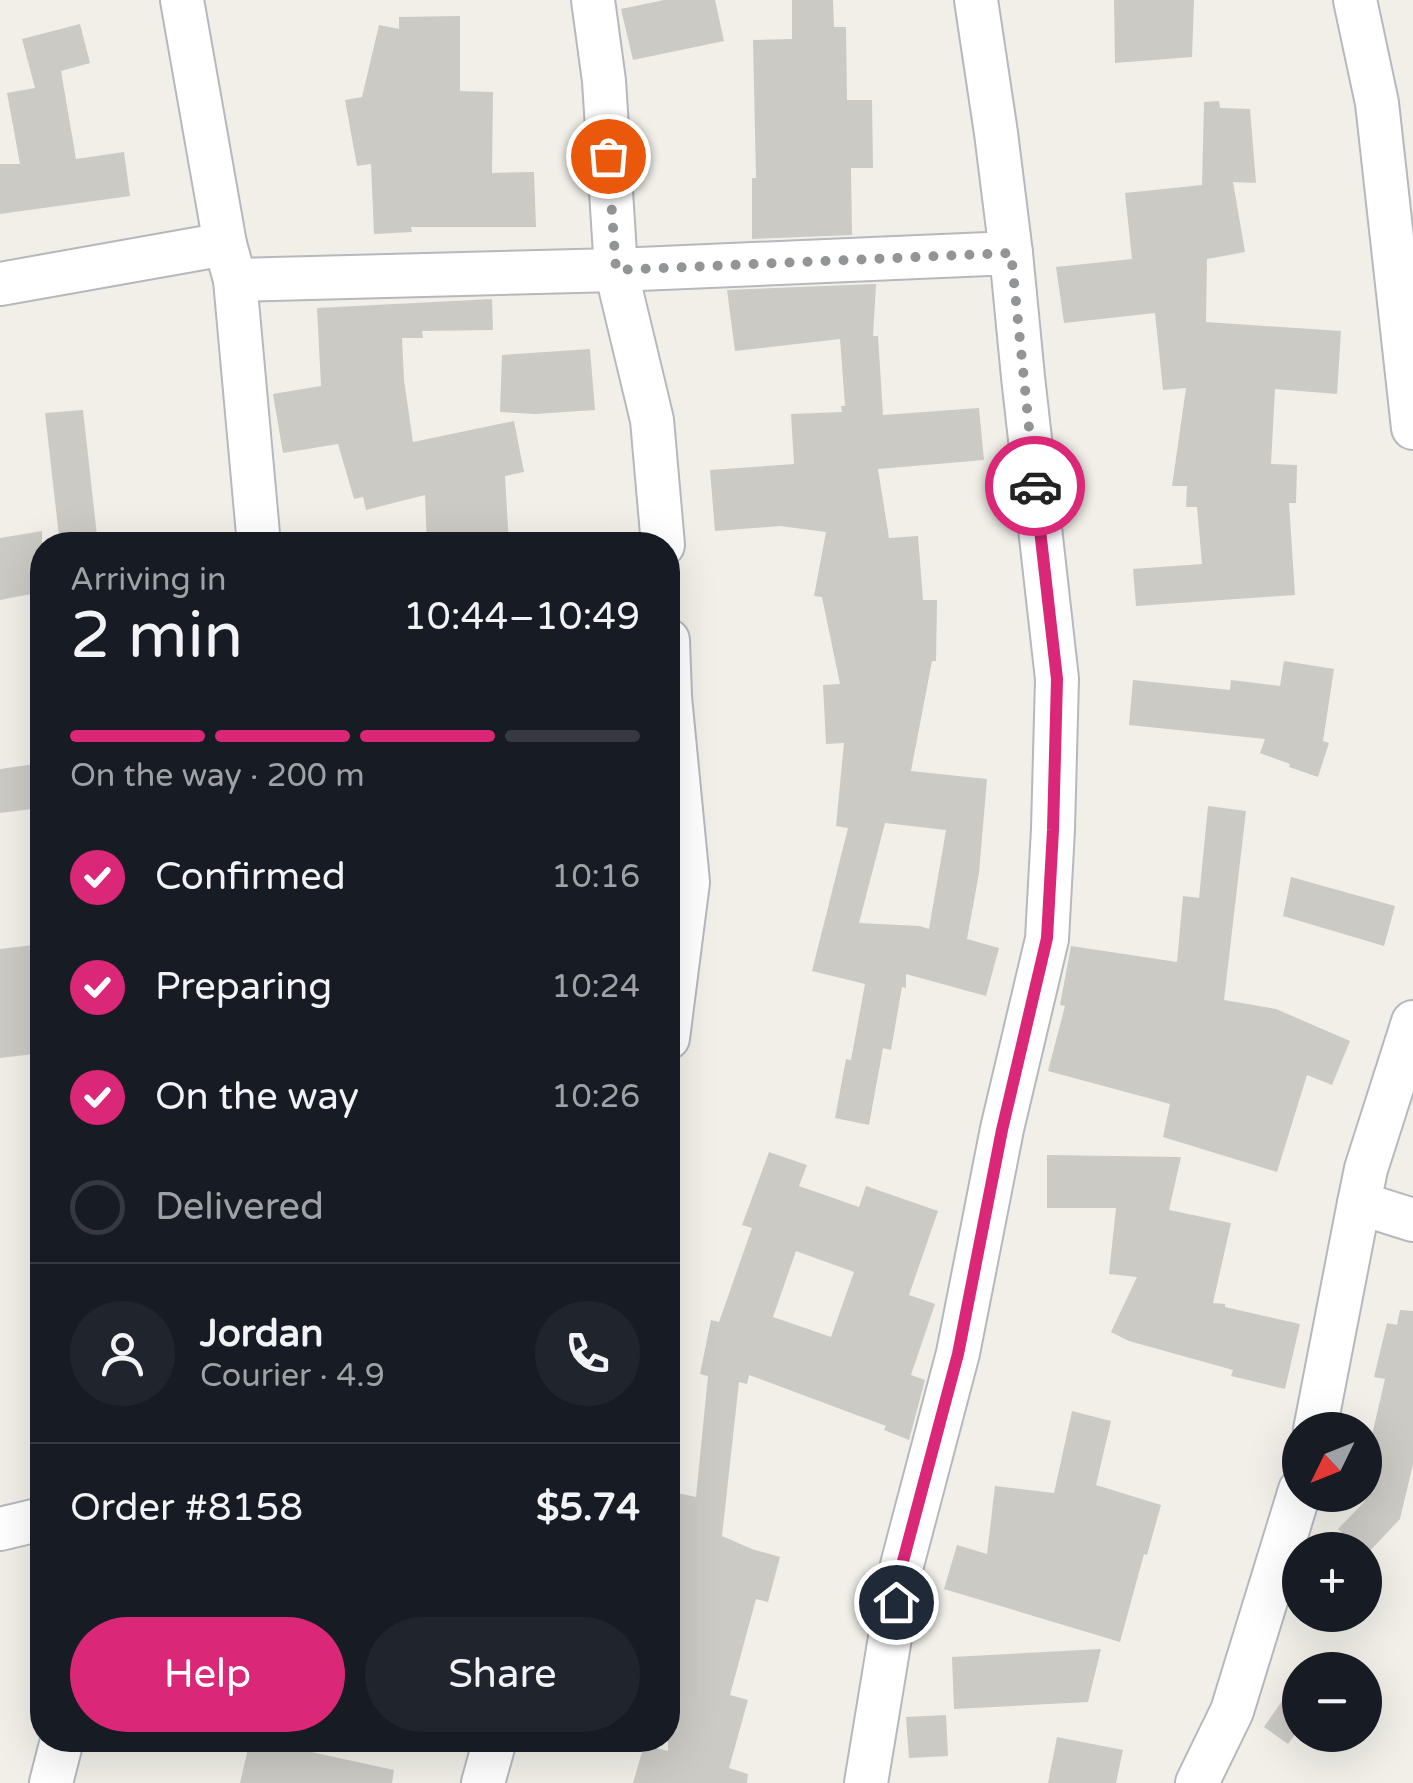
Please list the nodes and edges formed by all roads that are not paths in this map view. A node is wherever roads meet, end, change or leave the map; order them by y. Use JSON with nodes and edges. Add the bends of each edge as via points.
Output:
{"nodes":[{"id":1,"x":182,"y":0,"type":"edge"},
{"id":2,"x":593,"y":0,"type":"edge"},
{"id":3,"x":976,"y":0,"type":"edge"},
{"id":4,"x":1356,"y":0,"type":"edge"},
{"id":5,"x":1011,"y":253,"type":"junction"},
{"id":6,"x":230,"y":262,"type":"junction"},
{"id":7,"x":616,"y":270,"type":"junction"},
{"id":8,"x":0,"y":284,"type":"edge"},
{"id":9,"x":1413,"y":428,"type":"edge"},
{"id":10,"x":258,"y":532,"type":"edge"},
{"id":11,"x":663,"y":532,"type":"edge"},
{"id":12,"x":680,"y":800,"type":"edge"},
{"id":13,"x":680,"y":944,"type":"edge"},
{"id":14,"x":1413,"y":1022,"type":"edge"},
{"id":15,"x":1359,"y":1203,"type":"junction"},
{"id":16,"x":1413,"y":1220,"type":"edge"},
{"id":17,"x":1318,"y":1412,"type":"edge"},
{"id":18,"x":1293,"y":1512,"type":"edge"},
{"id":19,"x":30,"y":1523,"type":"edge"},
{"id":20,"x":0,"y":1529,"type":"edge"},
{"id":21,"x":59,"y":1752,"type":"edge"},
{"id":22,"x":492,"y":1752,"type":"edge"},
{"id":23,"x":51,"y":1783,"type":"edge"},
{"id":24,"x":483,"y":1783,"type":"edge"},
{"id":25,"x":866,"y":1783,"type":"edge"},
{"id":26,"x":1197,"y":1783,"type":"edge"}],
"edges":[{"from":1,"to":6,"type":"street"},
{"from":2,"to":7,"type":"street"},
{"from":3,"to":5,"type":"street"},
{"from":4,"to":9,"type":"street","via":[[1377,103]]},
{"from":5,"to":7,"type":"street"},
{"from":5,"to":25,"type":"street","via":[[1057,679],[1047,938],[958,1354],[902,1565]]},
{"from":6,"to":7,"type":"street"},
{"from":6,"to":8,"type":"street"},
{"from":6,"to":10,"type":"street"},
{"from":7,"to":11,"type":"street","via":[[652,420]]},
{"from":12,"to":13,"type":"street","via":[[688,882]]},
{"from":14,"to":15,"type":"street"},
{"from":15,"to":16,"type":"street"},
{"from":15,"to":17,"type":"street"},
{"from":18,"to":26,"type":"street","via":[[1232,1711]]},
{"from":19,"to":20,"type":"street"},
{"from":21,"to":23,"type":"street"},
{"from":22,"to":24,"type":"street"}]}
